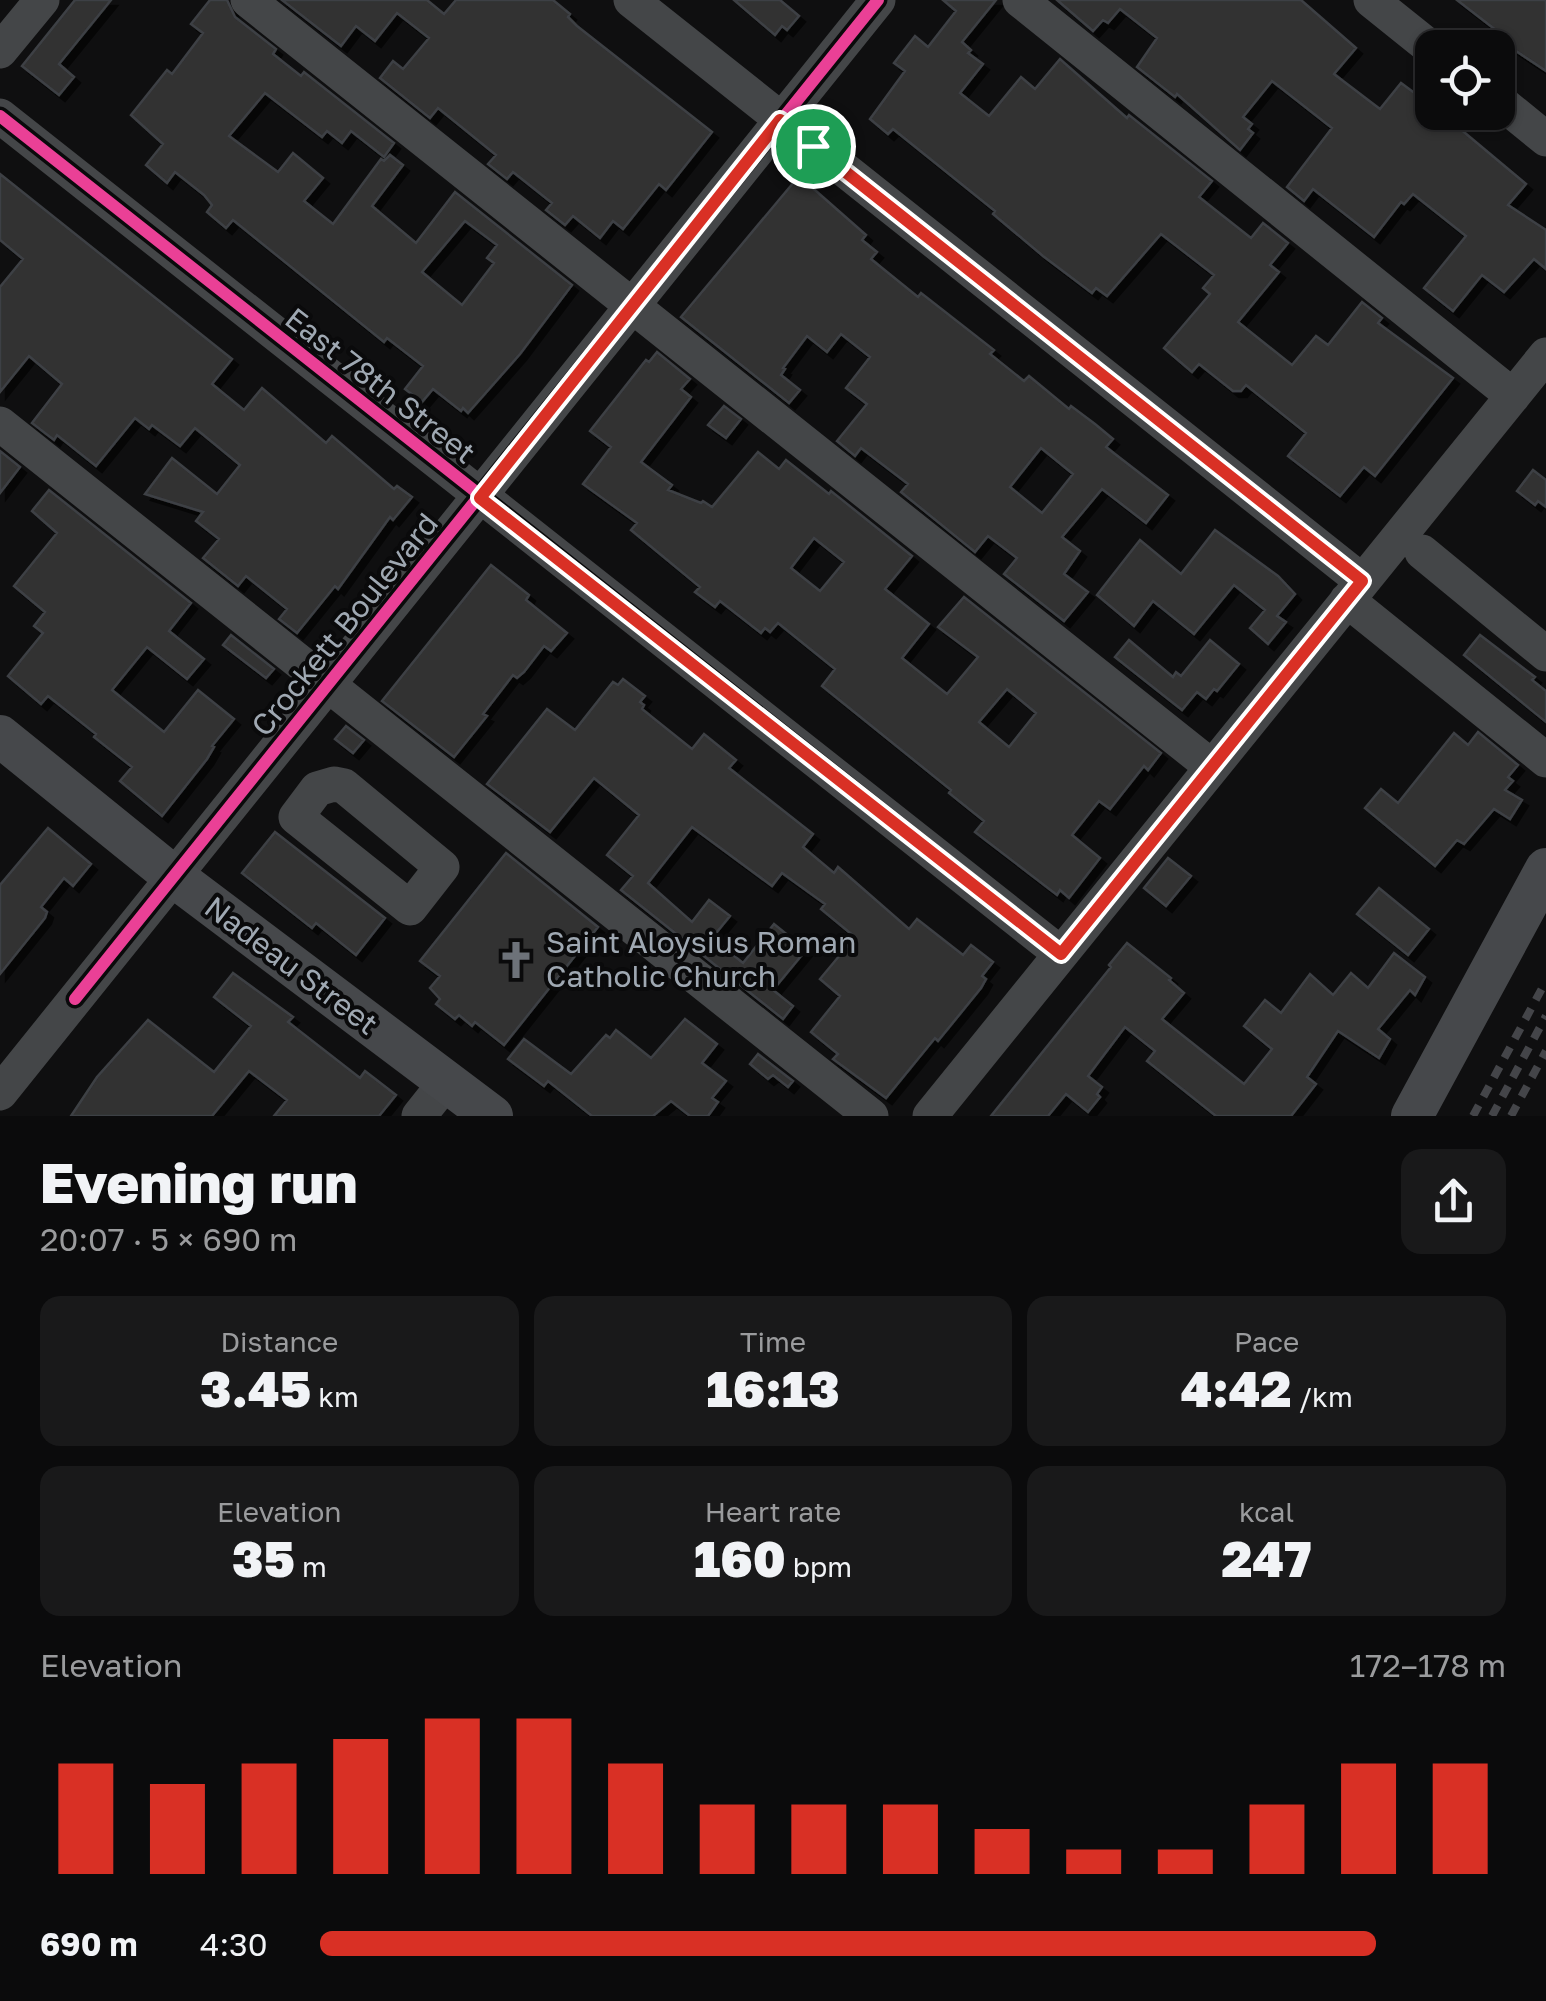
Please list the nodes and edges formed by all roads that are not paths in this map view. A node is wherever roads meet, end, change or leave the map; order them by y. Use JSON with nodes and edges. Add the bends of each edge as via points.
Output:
{"nodes":[{"id":1,"x":42,"y":0,"type":"edge"},
{"id":2,"x":248,"y":0,"type":"edge"},
{"id":3,"x":631,"y":0,"type":"edge"},
{"id":4,"x":878,"y":0,"type":"edge"},
{"id":5,"x":1020,"y":0,"type":"edge"},
{"id":6,"x":1371,"y":0,"type":"edge"},
{"id":7,"x":1415,"y":35,"type":"edge"},
{"id":8,"x":0,"y":51,"type":"edge"},
{"id":9,"x":1515,"y":114,"type":"edge"},
{"id":10,"x":0,"y":116,"type":"edge"},
{"id":11,"x":780,"y":120,"type":"junction"},
{"id":12,"x":1546,"y":139,"type":"edge"},
{"id":13,"x":633,"y":306,"type":"junction"},
{"id":14,"x":1546,"y":355,"type":"edge"},
{"id":15,"x":1513,"y":396,"type":"junction"},
{"id":16,"x":0,"y":424,"type":"edge"},
{"id":17,"x":480,"y":498,"type":"junction"},
{"id":18,"x":1422,"y":552,"type":"dead end"},
{"id":19,"x":1354,"y":590,"type":"junction"},
{"id":20,"x":1546,"y":654,"type":"edge"},
{"id":21,"x":329,"y":684,"type":"junction"},
{"id":22,"x":0,"y":736,"type":"edge"},
{"id":23,"x":272,"y":755,"type":"junction"},
{"id":24,"x":1546,"y":760,"type":"edge"},
{"id":25,"x":1212,"y":767,"type":"junction"},
{"id":26,"x":317,"y":789,"type":"dead end"},
{"id":27,"x":1546,"y":869,"type":"edge"},
{"id":28,"x":172,"y":876,"type":"junction"},
{"id":29,"x":1061,"y":954,"type":"junction"},
{"id":30,"x":446,"y":1082,"type":"junction"},
{"id":31,"x":0,"y":1093,"type":"edge"},
{"id":32,"x":418,"y":1116,"type":"edge"},
{"id":33,"x":492,"y":1116,"type":"edge"},
{"id":34,"x":871,"y":1116,"type":"edge"},
{"id":35,"x":930,"y":1116,"type":"edge"},
{"id":36,"x":1412,"y":1116,"type":"edge"}],
"edges":[{"from":1,"to":8,"type":"street"},
{"from":2,"to":13,"type":"street"},
{"from":3,"to":11,"type":"street"},
{"from":4,"to":11,"type":"street","name":"Crockett Boulevard"},
{"from":5,"to":15,"type":"street"},
{"from":6,"to":7,"type":"street"},
{"from":9,"to":12,"type":"street"},
{"from":10,"to":17,"type":"street","name":"East 78th Street"},
{"from":11,"to":13,"type":"street","name":"Crockett Boulevard"},
{"from":11,"to":19,"type":"street"},
{"from":13,"to":17,"type":"street","name":"Crockett Boulevard"},
{"from":13,"to":25,"type":"street"},
{"from":14,"to":15,"type":"street"},
{"from":15,"to":19,"type":"street"},
{"from":16,"to":21,"type":"street"},
{"from":17,"to":21,"type":"street","name":"Crockett Boulevard"},
{"from":17,"to":29,"type":"street","name":"East 78th Street"},
{"from":18,"to":20,"type":"street"},
{"from":19,"to":24,"type":"street"},
{"from":19,"to":25,"type":"street"},
{"from":21,"to":23,"type":"street","name":"Crockett Boulevard"},
{"from":21,"to":34,"type":"street"},
{"from":22,"to":28,"type":"main road","name":"Nadeau Street"},
{"from":23,"to":26,"type":"street"},
{"from":23,"to":28,"type":"street","name":"Crockett Boulevard"},
{"from":25,"to":29,"type":"street"},
{"from":27,"to":36,"type":"main road"},
{"from":28,"to":30,"type":"main road","name":"Nadeau Street"},
{"from":28,"to":31,"type":"street","name":"Crockett Boulevard"},
{"from":29,"to":35,"type":"street"},
{"from":30,"to":32,"type":"street"},
{"from":30,"to":33,"type":"main road","name":"Nadeau Street"}]}
